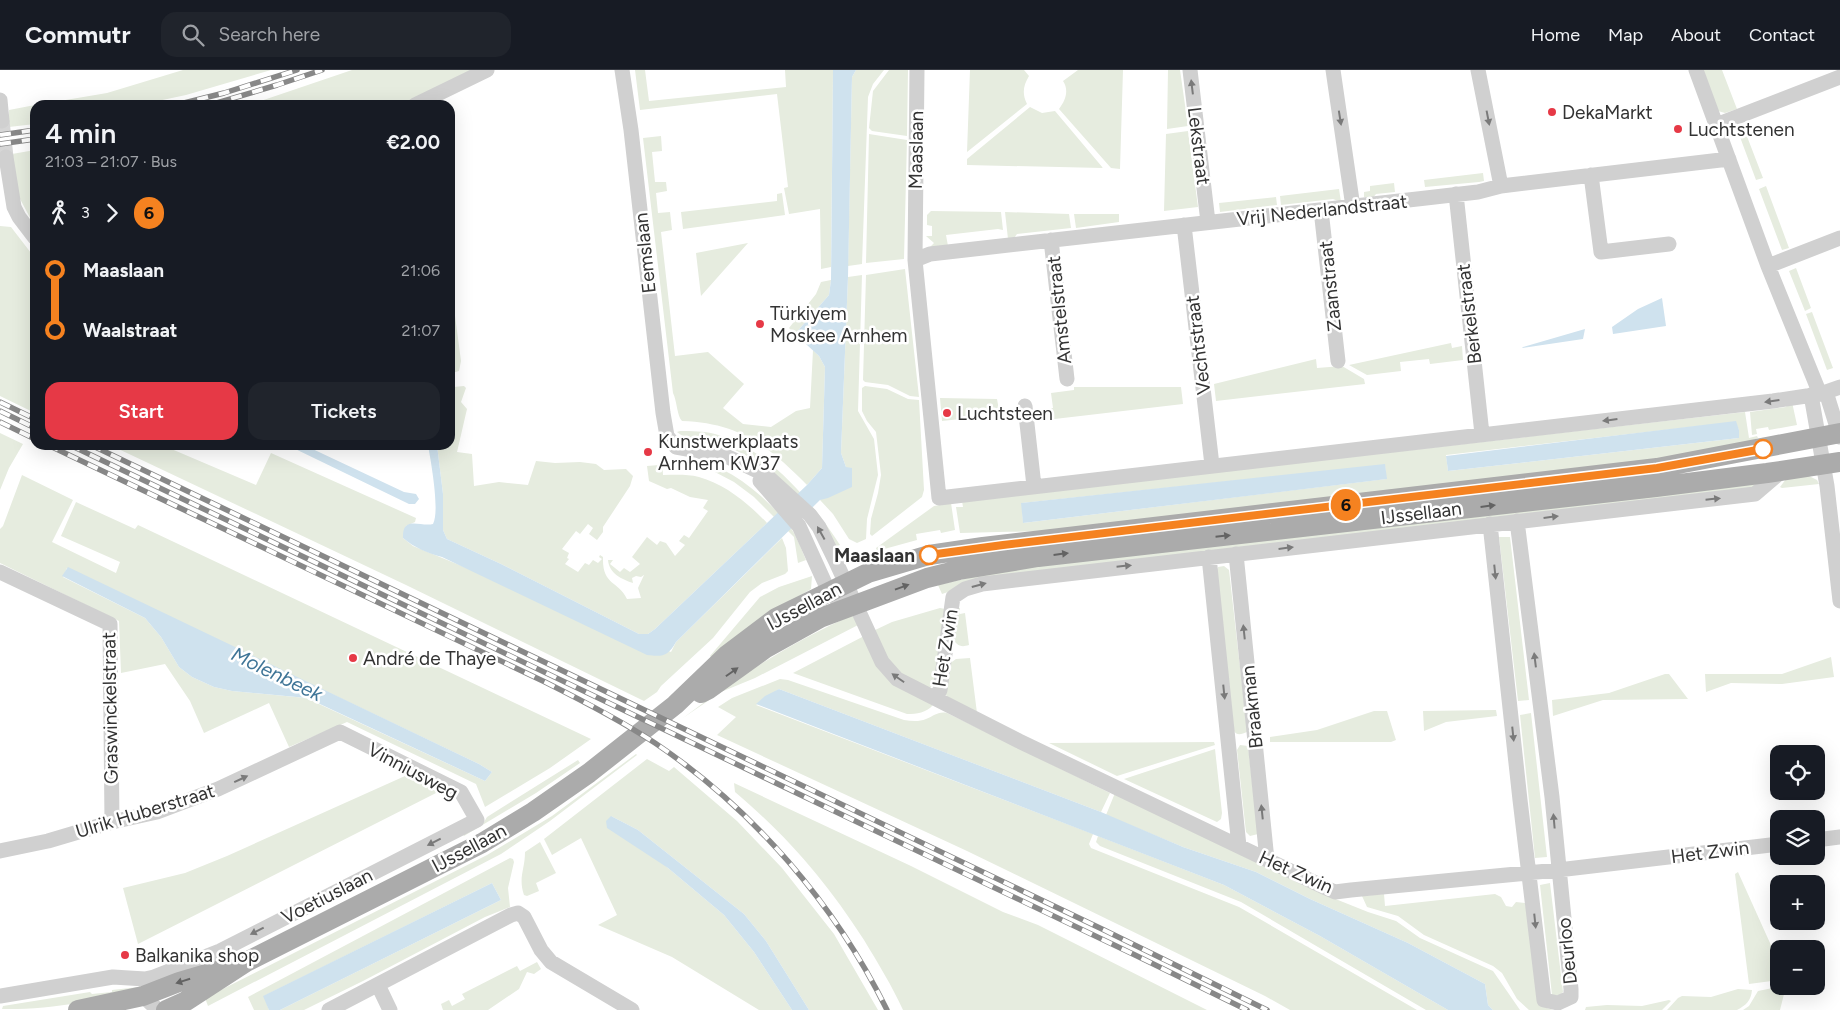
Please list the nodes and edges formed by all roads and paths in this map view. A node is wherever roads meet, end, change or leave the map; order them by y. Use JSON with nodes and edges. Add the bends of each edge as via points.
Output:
{"nodes":[{"id":1,"x":487,"y":70,"type":"edge"},
{"id":2,"x":622,"y":70,"type":"edge"},
{"id":3,"x":917,"y":70,"type":"edge"},
{"id":4,"x":1190,"y":70,"type":"edge"},
{"id":5,"x":1333,"y":70,"type":"edge"},
{"id":6,"x":1696,"y":70,"type":"edge"},
{"id":7,"x":1481,"y":71,"type":"edge"},
{"id":8,"x":1840,"y":78,"type":"edge"},
{"id":9,"x":0,"y":100,"type":"edge"},
{"id":10,"x":425,"y":100,"type":"edge"},
{"id":11,"x":2,"y":121,"type":"dead end"},
{"id":12,"x":1716,"y":124,"type":"junction"},
{"id":13,"x":6,"y":157,"type":"tunnel mouth"},
{"id":14,"x":1729,"y":159,"type":"junction"},
{"id":15,"x":1591,"y":175,"type":"junction"},
{"id":16,"x":1501,"y":186,"type":"junction"},
{"id":17,"x":1456,"y":194,"type":"junction"},
{"id":18,"x":1353,"y":207,"type":"junction"},
{"id":19,"x":1321,"y":210,"type":"junction"},
{"id":20,"x":1208,"y":222,"type":"junction"},
{"id":21,"x":1184,"y":225,"type":"junction"},
{"id":22,"x":30,"y":232,"type":"edge"},
{"id":23,"x":1840,"y":238,"type":"edge"},
{"id":24,"x":1051,"y":240,"type":"junction"},
{"id":25,"x":1668,"y":244,"type":"dead end"},
{"id":26,"x":915,"y":260,"type":"junction"},
{"id":27,"x":1768,"y":266,"type":"junction"},
{"id":28,"x":1338,"y":361,"type":"dead end"},
{"id":29,"x":1067,"y":379,"type":"dead end"},
{"id":30,"x":1824,"y":392,"type":"edge"},
{"id":31,"x":1024,"y":406,"type":"dead end"},
{"id":32,"x":1482,"y":434,"type":"junction"},
{"id":33,"x":1840,"y":435,"type":"edge"},
{"id":34,"x":1819,"y":438,"type":"junction"},
{"id":35,"x":1832,"y":464,"type":"edge"},
{"id":36,"x":745,"y":465,"type":"joint"},
{"id":37,"x":1212,"y":466,"type":"junction"},
{"id":38,"x":1782,"y":471,"type":"junction"},
{"id":39,"x":1034,"y":486,"type":"junction"},
{"id":40,"x":1517,"y":521,"type":"junction"},
{"id":41,"x":1490,"y":524,"type":"junction"},
{"id":42,"x":1236,"y":554,"type":"junction"},
{"id":43,"x":1210,"y":556,"type":"junction"},
{"id":44,"x":0,"y":572,"type":"edge"},
{"id":45,"x":838,"y":588,"type":"junction"},
{"id":46,"x":953,"y":597,"type":"joint"},
{"id":47,"x":1840,"y":601,"type":"edge"},
{"id":48,"x":852,"y":607,"type":"junction"},
{"id":49,"x":938,"y":701,"type":"junction"},
{"id":50,"x":675,"y":705,"type":"junction"},
{"id":51,"x":340,"y":732,"type":"joint"},
{"id":52,"x":477,"y":820,"type":"joint"},
{"id":53,"x":112,"y":822,"type":"junction"},
{"id":54,"x":1840,"y":837,"type":"edge"},
{"id":55,"x":1825,"y":839,"type":"edge"},
{"id":56,"x":1770,"y":845,"type":"edge"},
{"id":57,"x":1239,"y":846,"type":"junction"},
{"id":58,"x":0,"y":852,"type":"edge"},
{"id":59,"x":1267,"y":860,"type":"junction"},
{"id":60,"x":1558,"y":870,"type":"junction"},
{"id":61,"x":1530,"y":873,"type":"junction"},
{"id":62,"x":246,"y":962,"type":"junction"},
{"id":63,"x":378,"y":985,"type":"junction"},
{"id":64,"x":0,"y":996,"type":"edge"},
{"id":65,"x":142,"y":1003,"type":"edge"},
{"id":66,"x":78,"y":1010,"type":"edge"},
{"id":67,"x":158,"y":1010,"type":"edge"},
{"id":68,"x":166,"y":1010,"type":"edge"},
{"id":69,"x":329,"y":1010,"type":"edge"},
{"id":70,"x":390,"y":1010,"type":"edge"},
{"id":71,"x":632,"y":1010,"type":"edge"}],
"edges":[{"from":1,"to":10,"type":"street"},
{"from":2,"to":36,"type":"street","name":"Eemslaan","via":[[667,436],[676,447],[726,456]]},
{"from":3,"to":26,"type":"street","name":"Maaslaan"},
{"from":20,"to":4,"type":"street","name":"Lekstraat","one_way":true},
{"from":5,"to":18,"type":"street","one_way":true},
{"from":6,"to":12,"type":"street"},
{"from":7,"to":16,"type":"street","one_way":true},
{"from":8,"to":12,"type":"street"},
{"from":9,"to":11,"type":"street"},
{"from":12,"to":14,"type":"street"},
{"from":13,"to":22,"type":"street","via":[[14,206]]},
{"from":14,"to":15,"type":"street","name":"Vrij Nederlandstraat"},
{"from":14,"to":27,"type":"street"},
{"from":15,"to":16,"type":"street","name":"Vrij Nederlandstraat"},
{"from":15,"to":25,"type":"street","via":[[1602,252]]},
{"from":16,"to":17,"type":"street","name":"Vrij Nederlandstraat"},
{"from":17,"to":18,"type":"street","name":"Vrij Nederlandstraat"},
{"from":17,"to":32,"type":"street","name":"Berkelstraat"},
{"from":18,"to":19,"type":"street","name":"Vrij Nederlandstraat"},
{"from":19,"to":20,"type":"street","name":"Vrij Nederlandstraat"},
{"from":19,"to":28,"type":"street","name":"Zaanstraat"},
{"from":20,"to":21,"type":"street","name":"Vrij Nederlandstraat"},
{"from":21,"to":24,"type":"street","name":"Vrij Nederlandstraat"},
{"from":21,"to":37,"type":"street","name":"Vechtstraat"},
{"from":23,"to":27,"type":"street"},
{"from":24,"to":26,"type":"street","name":"Vrij Nederlandstraat","via":[[930,254]]},
{"from":24,"to":29,"type":"street","name":"Amstelstraat"},
{"from":26,"to":39,"type":"street","name":"Maaslaan","via":[[939,498]]},
{"from":27,"to":30,"type":"street"},
{"from":30,"to":32,"type":"street","one_way":true,"via":[[1773,402]]},
{"from":30,"to":33,"type":"street","name":"IJssellaan"},
{"from":30,"to":34,"type":"street"},
{"from":31,"to":39,"type":"street"},
{"from":32,"to":37,"type":"street"},
{"from":33,"to":34,"type":"main road","name":"IJssellaan"},
{"from":34,"to":35,"type":"street"},
{"from":34,"to":45,"type":"main road","name":"IJssellaan","via":[[1657,468],[974,548],[904,562],[868,573]]},
{"from":35,"to":38,"type":"main road","name":"IJssellaan"},
{"from":35,"to":47,"type":"street","via":[[1827,486]]},
{"from":36,"to":45,"type":"street","name":"Het Zwin","via":[[804,520],[819,528]]},
{"from":37,"to":39,"type":"street"},
{"from":40,"to":38,"type":"street","name":"IJssellaan","one_way":true,"via":[[1756,494]]},
{"from":48,"to":38,"type":"main road","name":"IJssellaan","one_way":true,"via":[[927,578],[1038,557]]},
{"from":40,"to":41,"type":"street","name":"IJssellaan"},
{"from":60,"to":40,"type":"street","name":"Deurloo","one_way":true,"via":[[1552,797]]},
{"from":42,"to":41,"type":"street","name":"IJssellaan","one_way":true},
{"from":41,"to":61,"type":"street","name":"Deurloo","one_way":true},
{"from":42,"to":43,"type":"street","name":"IJssellaan"},
{"from":59,"to":42,"type":"street","name":"Braakman","one_way":true},
{"from":46,"to":43,"type":"street","name":"IJssellaan","one_way":true,"via":[[982,584]]},
{"from":43,"to":57,"type":"street","name":"Braakman","one_way":true},
{"from":44,"to":53,"type":"street","name":"Graswinckelstraat","via":[[110,624]]},
{"from":45,"to":48,"type":"street","name":"Het Zwin"},
{"from":45,"to":50,"type":"main road","name":"IJssellaan","via":[[776,618],[727,655]]},
{"from":46,"to":49,"type":"street","name":"Het Zwin"},
{"from":49,"to":48,"type":"street","name":"Het Zwin","one_way":true,"via":[[897,679],[887,669]]},
{"from":50,"to":48,"type":"main road","name":"IJssellaan","one_way":true,"via":[[709,689],[782,639],[820,618]]},
{"from":49,"to":57,"type":"street","name":"Het Zwin"},
{"from":50,"to":62,"type":"main road","name":"IJssellaan","via":[[589,773],[533,812],[482,842]]},
{"from":51,"to":52,"type":"street","name":"Vinniusweg","via":[[461,792]]},
{"from":53,"to":51,"type":"street","name":"Ulrik Huberstraat","one_way":true,"via":[[157,812],[218,789]]},
{"from":52,"to":64,"type":"street","name":"Voetiuslaan","one_way":true,"via":[[220,951],[175,969],[145,979],[113,977]]},
{"from":53,"to":58,"type":"street","name":"Ulrik Huberstraat"},
{"from":54,"to":55,"type":"street"},
{"from":56,"to":60,"type":"street","name":"Het Zwin"},
{"from":57,"to":59,"type":"street","name":"Het Zwin"},
{"from":59,"to":61,"type":"street","name":"Het Zwin","via":[[1335,892]]},
{"from":60,"to":61,"type":"street","name":"Het Zwin"},
{"from":61,"to":60,"type":"street","name":"Deurloo","one_way":true,"via":[[1544,1000],[1558,1003],[1572,997]]},
{"from":62,"to":65,"type":"main road","one_way":true,"via":[[179,982]]},
{"from":62,"to":68,"type":"main road","via":[[186,1001]]},
{"from":63,"to":69,"type":"street"},
{"from":63,"to":70,"type":"street"},
{"from":63,"to":71,"type":"street","via":[[518,913],[524,917],[551,962]]},
{"from":65,"to":66,"type":"main road"},
{"from":65,"to":67,"type":"street"}]}
